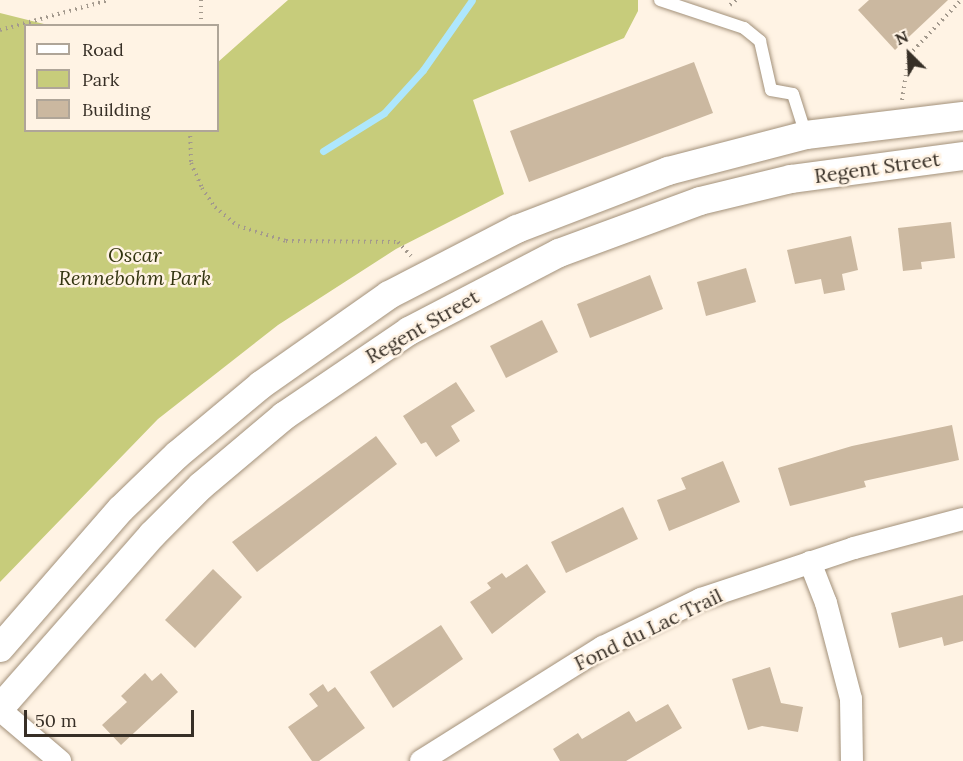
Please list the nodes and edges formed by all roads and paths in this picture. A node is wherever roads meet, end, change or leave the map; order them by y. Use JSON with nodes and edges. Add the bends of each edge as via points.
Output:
{"nodes":[{"id":1,"x":109,"y":0,"type":"edge"},
{"id":2,"x":201,"y":0,"type":"edge"},
{"id":3,"x":660,"y":0,"type":"edge"},
{"id":4,"x":961,"y":0,"type":"edge"},
{"id":5,"x":201,"y":24,"type":"edge"},
{"id":6,"x":0,"y":30,"type":"edge"},
{"id":7,"x":902,"y":104,"type":"dead end"},
{"id":8,"x":963,"y":116,"type":"edge"},
{"id":9,"x":190,"y":132,"type":"edge"},
{"id":10,"x":806,"y":135,"type":"junction"},
{"id":11,"x":963,"y":156,"type":"edge"},
{"id":12,"x":415,"y":261,"type":"dead end"},
{"id":13,"x":963,"y":519,"type":"edge"},
{"id":14,"x":810,"y":562,"type":"junction"},
{"id":15,"x":0,"y":648,"type":"edge"},
{"id":16,"x":0,"y":709,"type":"edge"},
{"id":17,"x":60,"y":761,"type":"edge"},
{"id":18,"x":421,"y":761,"type":"edge"},
{"id":19,"x":852,"y":761,"type":"edge"}],
"edges":[{"from":1,"to":6,"type":"path"},
{"from":2,"to":5,"type":"path"},
{"from":3,"to":10,"type":"lane","via":[[744,28],[760,41],[771,90],[794,94]]},
{"from":4,"to":7,"type":"path","via":[[909,55]]},
{"from":8,"to":10,"type":"street","name":"Regent Street"},
{"from":9,"to":12,"type":"path","via":[[191,163],[202,188],[215,207],[238,226],[286,241],[398,242]]},
{"from":10,"to":15,"type":"street","name":"Regent Street","via":[[668,171],[605,192],[499,237],[389,295],[261,385],[177,455],[121,509]]},
{"from":11,"to":16,"type":"street","name":"Regent Street","via":[[791,179],[700,201],[559,253],[410,330],[284,416],[201,486],[152,535]]},
{"from":13,"to":14,"type":"street","name":"Fond du Lac Trail"},
{"from":14,"to":18,"type":"street","name":"Fond du Lac Trail","via":[[700,599],[603,647]]},
{"from":14,"to":19,"type":"street","via":[[826,603],[851,699]]},
{"from":16,"to":17,"type":"street"}]}
